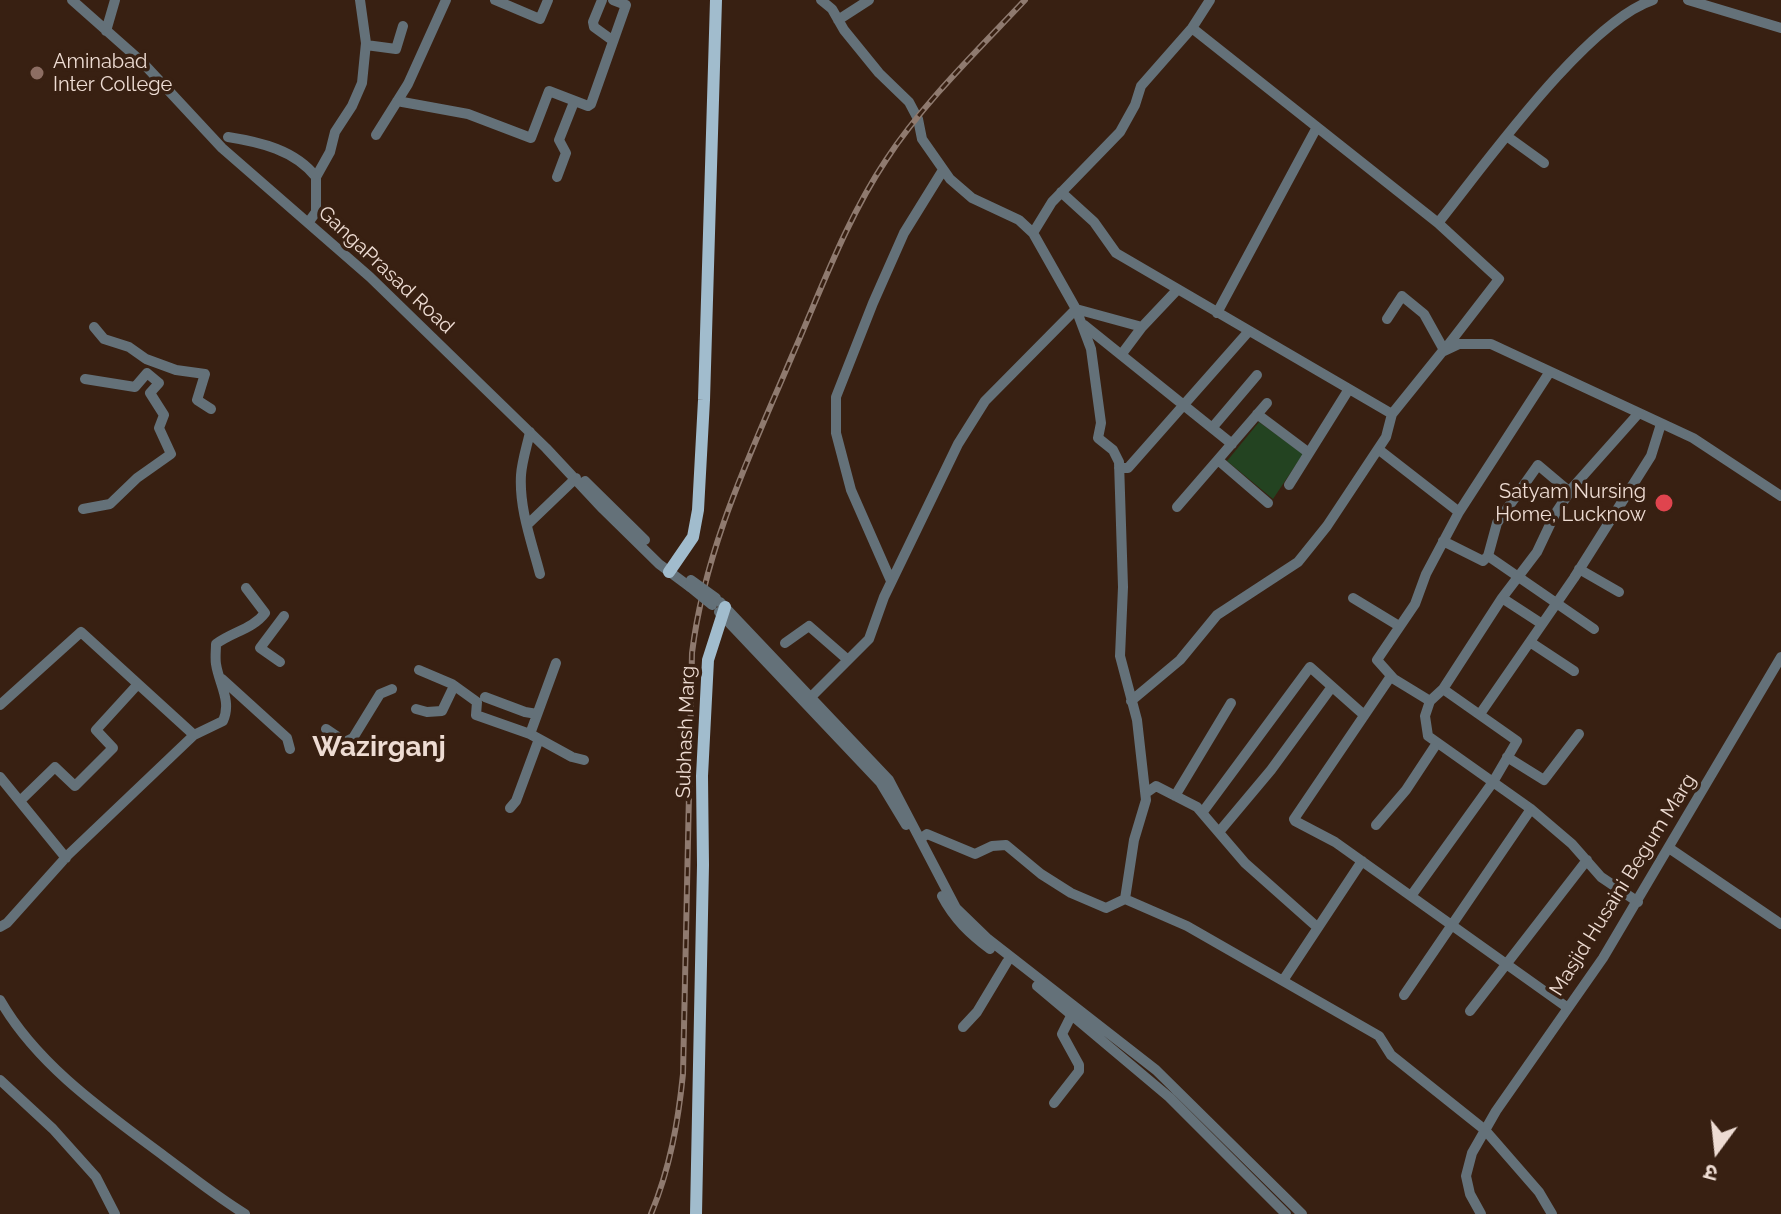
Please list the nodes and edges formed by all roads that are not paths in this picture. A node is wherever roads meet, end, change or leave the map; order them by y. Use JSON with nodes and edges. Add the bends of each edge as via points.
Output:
{"nodes":[{"id":1,"x":72,"y":0,"type":"edge"},
{"id":2,"x":115,"y":0,"type":"edge"},
{"id":3,"x":360,"y":0,"type":"edge"},
{"id":4,"x":446,"y":0,"type":"edge"},
{"id":5,"x":495,"y":0,"type":"edge"},
{"id":6,"x":548,"y":0,"type":"edge"},
{"id":7,"x":602,"y":0,"type":"edge"},
{"id":8,"x":613,"y":0,"type":"edge"},
{"id":9,"x":716,"y":0,"type":"edge"},
{"id":10,"x":821,"y":0,"type":"edge"},
{"id":11,"x":869,"y":0,"type":"edge"},
{"id":12,"x":1210,"y":0,"type":"edge"},
{"id":13,"x":1653,"y":0,"type":"edge"},
{"id":14,"x":1688,"y":0,"type":"edge"},
{"id":15,"x":1639,"y":2,"type":"edge"},
{"id":16,"x":838,"y":20,"type":"junction"},
{"id":17,"x":403,"y":26,"type":"dead end"},
{"id":18,"x":1192,"y":28,"type":"junction"},
{"id":19,"x":1781,"y":28,"type":"edge"},
{"id":20,"x":106,"y":31,"type":"junction"},
{"id":21,"x":612,"y":40,"type":"junction"},
{"id":22,"x":366,"y":45,"type":"junction"},
{"id":23,"x":397,"y":101,"type":"junction"},
{"id":24,"x":574,"y":102,"type":"junction"},
{"id":25,"x":1317,"y":127,"type":"junction"},
{"id":26,"x":376,"y":135,"type":"dead end"},
{"id":27,"x":228,"y":137,"type":"dead end"},
{"id":28,"x":1508,"y":137,"type":"junction"},
{"id":29,"x":1544,"y":163,"type":"dead end"},
{"id":30,"x":943,"y":170,"type":"junction"},
{"id":31,"x":316,"y":177,"type":"junction"},
{"id":32,"x":557,"y":177,"type":"dead end"},
{"id":33,"x":1061,"y":192,"type":"junction"},
{"id":34,"x":308,"y":223,"type":"junction"},
{"id":35,"x":1438,"y":223,"type":"junction"},
{"id":36,"x":1033,"y":233,"type":"junction"},
{"id":37,"x":1177,"y":290,"type":"junction"},
{"id":38,"x":1076,"y":309,"type":"junction"},
{"id":39,"x":1217,"y":313,"type":"junction"},
{"id":40,"x":1387,"y":319,"type":"dead end"},
{"id":41,"x":1081,"y":322,"type":"junction"},
{"id":42,"x":94,"y":327,"type":"dead end"},
{"id":43,"x":1142,"y":327,"type":"junction"},
{"id":44,"x":1249,"y":331,"type":"junction"},
{"id":45,"x":1443,"y":351,"type":"junction"},
{"id":46,"x":1121,"y":355,"type":"junction"},
{"id":47,"x":153,"y":362,"type":"junction"},
{"id":48,"x":147,"y":373,"type":"junction"},
{"id":49,"x":1549,"y":373,"type":"junction"},
{"id":50,"x":1257,"y":375,"type":"dead end"},
{"id":51,"x":85,"y":379,"type":"dead end"},
{"id":52,"x":1349,"y":389,"type":"junction"},
{"id":53,"x":1267,"y":403,"type":"dead end"},
{"id":54,"x":1184,"y":405,"type":"junction"},
{"id":55,"x":211,"y":409,"type":"dead end"},
{"id":56,"x":1257,"y":414,"type":"junction"},
{"id":57,"x":1392,"y":414,"type":"junction"},
{"id":58,"x":1638,"y":414,"type":"junction"},
{"id":59,"x":1661,"y":424,"type":"junction"},
{"id":60,"x":1212,"y":428,"type":"junction"},
{"id":61,"x":530,"y":432,"type":"junction"},
{"id":62,"x":1232,"y":444,"type":"junction"},
{"id":63,"x":1378,"y":449,"type":"junction"},
{"id":64,"x":1309,"y":453,"type":"junction"},
{"id":65,"x":1218,"y":460,"type":"junction"},
{"id":66,"x":1119,"y":468,"type":"junction"},
{"id":67,"x":576,"y":478,"type":"junction"},
{"id":68,"x":1289,"y":485,"type":"dead end"},
{"id":69,"x":1570,"y":492,"type":"junction"},
{"id":70,"x":1781,"y":496,"type":"edge"},
{"id":71,"x":1268,"y":503,"type":"dead end"},
{"id":72,"x":1177,"y":507,"type":"dead end"},
{"id":73,"x":83,"y":509,"type":"dead end"},
{"id":74,"x":1459,"y":512,"type":"junction"},
{"id":75,"x":527,"y":525,"type":"junction"},
{"id":76,"x":1443,"y":541,"type":"junction"},
{"id":77,"x":1488,"y":556,"type":"junction"},
{"id":78,"x":670,"y":569,"type":"junction"},
{"id":79,"x":1579,"y":569,"type":"junction"},
{"id":80,"x":540,"y":574,"type":"dead end"},
{"id":81,"x":1517,"y":577,"type":"junction"},
{"id":82,"x":891,"y":581,"type":"junction"},
{"id":83,"x":246,"y":588,"type":"dead end"},
{"id":84,"x":1619,"y":592,"type":"dead end"},
{"id":85,"x":1353,"y":598,"type":"dead end"},
{"id":86,"x":1502,"y":598,"type":"junction"},
{"id":87,"x":1556,"y":604,"type":"junction"},
{"id":88,"x":719,"y":607,"type":"junction"},
{"id":89,"x":284,"y":616,"type":"dead end"},
{"id":90,"x":258,"y":623,"type":"junction"},
{"id":91,"x":1542,"y":624,"type":"junction"},
{"id":92,"x":1399,"y":626,"type":"junction"},
{"id":93,"x":1594,"y":629,"type":"dead end"},
{"id":94,"x":269,"y":637,"type":"junction"},
{"id":95,"x":1530,"y":642,"type":"junction"},
{"id":96,"x":785,"y":643,"type":"dead end"},
{"id":97,"x":1781,"y":657,"type":"edge"},
{"id":98,"x":848,"y":660,"type":"junction"},
{"id":99,"x":280,"y":662,"type":"dead end"},
{"id":100,"x":556,"y":663,"type":"dead end"},
{"id":101,"x":419,"y":670,"type":"dead end"},
{"id":102,"x":1574,"y":671,"type":"dead end"},
{"id":103,"x":1391,"y":676,"type":"junction"},
{"id":104,"x":222,"y":679,"type":"junction"},
{"id":105,"x":138,"y":684,"type":"junction"},
{"id":106,"x":454,"y":686,"type":"junction"},
{"id":107,"x":1331,"y":688,"type":"junction"},
{"id":108,"x":392,"y":689,"type":"dead end"},
{"id":109,"x":1443,"y":689,"type":"junction"},
{"id":110,"x":485,"y":697,"type":"dead end"},
{"id":111,"x":811,"y":697,"type":"junction"},
{"id":112,"x":1131,"y":701,"type":"junction"},
{"id":113,"x":1430,"y":701,"type":"junction"},
{"id":114,"x":1231,"y":703,"type":"dead end"},
{"id":115,"x":0,"y":705,"type":"edge"},
{"id":116,"x":416,"y":709,"type":"dead end"},
{"id":117,"x":537,"y":714,"type":"junction"},
{"id":118,"x":1480,"y":714,"type":"junction"},
{"id":119,"x":1364,"y":715,"type":"junction"},
{"id":120,"x":326,"y":729,"type":"dead end"},
{"id":121,"x":1579,"y":734,"type":"dead end"},
{"id":122,"x":194,"y":735,"type":"junction"},
{"id":123,"x":534,"y":736,"type":"junction"},
{"id":124,"x":1437,"y":743,"type":"junction"},
{"id":125,"x":290,"y":749,"type":"dead end"},
{"id":126,"x":1507,"y":757,"type":"junction"},
{"id":127,"x":584,"y":760,"type":"dead end"},
{"id":128,"x":0,"y":777,"type":"edge"},
{"id":129,"x":1493,"y":782,"type":"junction"},
{"id":130,"x":1146,"y":793,"type":"junction"},
{"id":131,"x":1175,"y":796,"type":"junction"},
{"id":132,"x":20,"y":801,"type":"junction"},
{"id":133,"x":510,"y":808,"type":"dead end"},
{"id":134,"x":1531,"y":809,"type":"junction"},
{"id":135,"x":1202,"y":813,"type":"junction"},
{"id":136,"x":1376,"y":825,"type":"dead end"},
{"id":137,"x":1219,"y":832,"type":"junction"},
{"id":138,"x":920,"y":839,"type":"junction"},
{"id":139,"x":1669,"y":848,"type":"junction"},
{"id":140,"x":66,"y":858,"type":"junction"},
{"id":141,"x":1587,"y":860,"type":"junction"},
{"id":142,"x":1362,"y":861,"type":"junction"},
{"id":143,"x":1411,"y":896,"type":"junction"},
{"id":144,"x":1125,"y":899,"type":"junction"},
{"id":145,"x":1638,"y":902,"type":"junction"},
{"id":146,"x":1781,"y":924,"type":"edge"},
{"id":147,"x":1452,"y":925,"type":"junction"},
{"id":148,"x":0,"y":927,"type":"edge"},
{"id":149,"x":1317,"y":927,"type":"junction"},
{"id":150,"x":1007,"y":962,"type":"junction"},
{"id":151,"x":1507,"y":965,"type":"junction"},
{"id":152,"x":1284,"y":979,"type":"junction"},
{"id":153,"x":1404,"y":995,"type":"dead end"},
{"id":154,"x":0,"y":1000,"type":"edge"},
{"id":155,"x":1568,"y":1008,"type":"junction"},
{"id":156,"x":1470,"y":1011,"type":"dead end"},
{"id":157,"x":1072,"y":1014,"type":"junction"},
{"id":158,"x":963,"y":1027,"type":"dead end"},
{"id":159,"x":0,"y":1080,"type":"edge"},
{"id":160,"x":1054,"y":1103,"type":"dead end"},
{"id":161,"x":1485,"y":1130,"type":"junction"},
{"id":162,"x":115,"y":1214,"type":"edge"},
{"id":163,"x":245,"y":1214,"type":"edge"},
{"id":164,"x":696,"y":1214,"type":"edge"},
{"id":165,"x":1286,"y":1214,"type":"edge"},
{"id":166,"x":1302,"y":1214,"type":"edge"},
{"id":167,"x":1481,"y":1214,"type":"edge"},
{"id":168,"x":1552,"y":1214,"type":"edge"}],
"edges":[{"from":1,"to":20,"type":"street","name":"GangaPrasad Road"},
{"from":2,"to":20,"type":"street"},
{"from":3,"to":22,"type":"street"},
{"from":4,"to":23,"type":"street"},
{"from":5,"to":6,"type":"street","via":[[540,19]]},
{"from":7,"to":21,"type":"street","via":[[594,27]]},
{"from":8,"to":21,"type":"street","via":[[626,5]]},
{"from":9,"to":78,"type":"main road","via":[[698,510],[693,537]]},
{"from":10,"to":16,"type":"street"},
{"from":11,"to":16,"type":"street"},
{"from":12,"to":18,"type":"street"},
{"from":13,"to":15,"type":"street"},
{"from":14,"to":19,"type":"street"},
{"from":15,"to":28,"type":"street","via":[[1548,88]]},
{"from":16,"to":30,"type":"street","via":[[909,102],[922,139]]},
{"from":17,"to":22,"type":"street","via":[[396,49]]},
{"from":18,"to":25,"type":"street"},
{"from":18,"to":33,"type":"street","via":[[1141,86],[1120,132]]},
{"from":20,"to":34,"type":"street","name":"GangaPrasad Road","via":[[222,148]]},
{"from":21,"to":24,"type":"street","via":[[591,104]]},
{"from":22,"to":31,"type":"street","via":[[362,83]]},
{"from":23,"to":24,"type":"street","via":[[468,114],[531,138],[549,91]]},
{"from":23,"to":26,"type":"street"},
{"from":24,"to":32,"type":"street","via":[[559,140],[566,153]]},
{"from":25,"to":35,"type":"street"},
{"from":25,"to":39,"type":"street"},
{"from":27,"to":31,"type":"street","via":[[267,145],[293,157]]},
{"from":28,"to":29,"type":"street"},
{"from":28,"to":35,"type":"street"},
{"from":30,"to":36,"type":"street","via":[[972,198],[1019,220]]},
{"from":30,"to":82,"type":"street","via":[[904,233],[836,397],[836,433],[851,490]]},
{"from":31,"to":34,"type":"street","via":[[316,212]]},
{"from":33,"to":36,"type":"street"},
{"from":33,"to":37,"type":"street","via":[[1094,222],[1116,253]]},
{"from":34,"to":61,"type":"street","name":"GangaPrasad Road"},
{"from":35,"to":45,"type":"street","via":[[1499,279]]},
{"from":36,"to":38,"type":"street"},
{"from":37,"to":39,"type":"street"},
{"from":37,"to":43,"type":"street"},
{"from":38,"to":41,"type":"street"},
{"from":38,"to":43,"type":"street"},
{"from":38,"to":82,"type":"street","via":[[985,401],[958,444]]},
{"from":39,"to":44,"type":"street"},
{"from":40,"to":45,"type":"street","via":[[1402,296],[1424,314]]},
{"from":41,"to":46,"type":"street"},
{"from":41,"to":66,"type":"street","via":[[1098,391],[1098,438],[1113,450]]},
{"from":42,"to":47,"type":"street","via":[[104,339]]},
{"from":43,"to":46,"type":"street"},
{"from":44,"to":52,"type":"street"},
{"from":44,"to":54,"type":"street"},
{"from":45,"to":49,"type":"street","via":[[1459,344],[1491,344]]},
{"from":45,"to":57,"type":"street"},
{"from":46,"to":54,"type":"street"},
{"from":47,"to":48,"type":"street"},
{"from":47,"to":55,"type":"street","via":[[205,374],[197,400]]},
{"from":48,"to":51,"type":"street","via":[[135,387]]},
{"from":48,"to":73,"type":"street","via":[[159,383],[150,393],[164,415],[159,428],[171,454],[110,504]]},
{"from":49,"to":58,"type":"street"},
{"from":49,"to":74,"type":"street"},
{"from":50,"to":60,"type":"street"},
{"from":52,"to":57,"type":"street"},
{"from":52,"to":64,"type":"street"},
{"from":53,"to":56,"type":"street"},
{"from":54,"to":60,"type":"street"},
{"from":54,"to":66,"type":"street","via":[[1128,468]]},
{"from":56,"to":62,"type":"street"},
{"from":56,"to":64,"type":"street"},
{"from":57,"to":63,"type":"street"},
{"from":58,"to":59,"type":"street"},
{"from":58,"to":69,"type":"street"},
{"from":59,"to":70,"type":"street","via":[[1693,438]]},
{"from":59,"to":79,"type":"street","via":[[1651,456]]},
{"from":60,"to":62,"type":"street"},
{"from":61,"to":67,"type":"street","name":"GangaPrasad Road"},
{"from":61,"to":75,"type":"street","via":[[521,474]]},
{"from":62,"to":65,"type":"street"},
{"from":63,"to":74,"type":"street"},
{"from":63,"to":112,"type":"street","via":[[1298,562],[1217,615],[1180,660]]},
{"from":64,"to":68,"type":"street"},
{"from":65,"to":71,"type":"street"},
{"from":65,"to":72,"type":"street"},
{"from":66,"to":112,"type":"street","via":[[1120,656]]},
{"from":67,"to":75,"type":"street"},
{"from":67,"to":78,"type":"street","name":"GangaPrasad Road"},
{"from":69,"to":77,"type":"street","via":[[1538,465],[1497,523]]},
{"from":69,"to":81,"type":"street"},
{"from":74,"to":76,"type":"street"},
{"from":75,"to":80,"type":"street"},
{"from":76,"to":77,"type":"street","via":[[1483,561]]},
{"from":76,"to":92,"type":"street","via":[[1415,604]]},
{"from":77,"to":81,"type":"street"},
{"from":78,"to":88,"type":"street","bridge":true},
{"from":79,"to":84,"type":"street"},
{"from":79,"to":87,"type":"street"},
{"from":81,"to":86,"type":"street"},
{"from":81,"to":87,"type":"street"},
{"from":82,"to":98,"type":"street","via":[[869,639]]},
{"from":83,"to":90,"type":"street","via":[[265,613]]},
{"from":85,"to":92,"type":"street"},
{"from":86,"to":91,"type":"street"},
{"from":86,"to":109,"type":"street"},
{"from":87,"to":91,"type":"street"},
{"from":87,"to":93,"type":"street"},
{"from":88,"to":111,"type":"street"},
{"from":88,"to":150,"type":"street","via":[[880,782],[949,910]]},
{"from":88,"to":164,"type":"main road","name":"Subhash Marg","via":[[708,660],[702,776]]},
{"from":89,"to":94,"type":"street"},
{"from":90,"to":94,"type":"street"},
{"from":90,"to":104,"type":"street","via":[[216,644]]},
{"from":91,"to":95,"type":"street"},
{"from":92,"to":103,"type":"street","via":[[1377,660]]},
{"from":94,"to":99,"type":"street","via":[[260,648]]},
{"from":95,"to":102,"type":"street"},
{"from":95,"to":118,"type":"street"},
{"from":96,"to":98,"type":"street","via":[[809,626]]},
{"from":97,"to":139,"type":"street","name":"Masjid Husaini Begum Marg"},
{"from":98,"to":111,"type":"street"},
{"from":100,"to":117,"type":"street"},
{"from":101,"to":106,"type":"street"},
{"from":103,"to":113,"type":"street"},
{"from":103,"to":119,"type":"street"},
{"from":104,"to":122,"type":"street","via":[[227,711],[223,721]]},
{"from":104,"to":125,"type":"street","via":[[287,738]]},
{"from":105,"to":115,"type":"street","via":[[81,632]]},
{"from":105,"to":122,"type":"street"},
{"from":105,"to":132,"type":"street","via":[[96,730],[113,748],[75,786],[55,767]]},
{"from":106,"to":116,"type":"street","via":[[442,711]]},
{"from":106,"to":123,"type":"street","via":[[477,702],[476,715]]},
{"from":107,"to":119,"type":"street"},
{"from":107,"to":135,"type":"street","via":[[1310,667]]},
{"from":107,"to":137,"type":"street"},
{"from":108,"to":120,"type":"street","via":[[380,694],[353,738],[345,742]]},
{"from":109,"to":113,"type":"street"},
{"from":109,"to":118,"type":"street"},
{"from":110,"to":117,"type":"street"},
{"from":111,"to":138,"type":"street","via":[[889,780]]},
{"from":112,"to":130,"type":"street"},
{"from":113,"to":124,"type":"street","via":[[1425,716],[1428,736]]},
{"from":114,"to":131,"type":"street"},
{"from":117,"to":123,"type":"street"},
{"from":118,"to":126,"type":"street","via":[[1516,739]]},
{"from":119,"to":142,"type":"street","via":[[1294,819]]},
{"from":121,"to":126,"type":"street","via":[[1544,780]]},
{"from":122,"to":140,"type":"street"},
{"from":123,"to":127,"type":"street"},
{"from":123,"to":133,"type":"street"},
{"from":124,"to":129,"type":"street"},
{"from":124,"to":136,"type":"street"},
{"from":126,"to":129,"type":"street"},
{"from":128,"to":132,"type":"street"},
{"from":129,"to":134,"type":"street"},
{"from":129,"to":143,"type":"street"},
{"from":130,"to":131,"type":"street","via":[[1156,786]]},
{"from":130,"to":144,"type":"street"},
{"from":131,"to":135,"type":"street"},
{"from":132,"to":140,"type":"street"},
{"from":134,"to":141,"type":"street"},
{"from":134,"to":147,"type":"street"},
{"from":135,"to":137,"type":"street"},
{"from":137,"to":149,"type":"street","via":[[1245,863]]},
{"from":138,"to":144,"type":"street","via":[[927,834],[975,854],[1006,845],[1071,893],[1106,908]]},
{"from":138,"to":166,"type":"street","via":[[956,908],[977,929],[1156,1070]]},
{"from":139,"to":145,"type":"street","name":"Masjid Husaini Begum Marg"},
{"from":139,"to":146,"type":"street"},
{"from":140,"to":148,"type":"street"},
{"from":141,"to":145,"type":"street","via":[[1601,877]]},
{"from":141,"to":151,"type":"street"},
{"from":142,"to":143,"type":"street"},
{"from":142,"to":149,"type":"street"},
{"from":143,"to":147,"type":"street"},
{"from":144,"to":152,"type":"street"},
{"from":145,"to":155,"type":"street","name":"Masjid Husaini Begum Marg"},
{"from":147,"to":151,"type":"street"},
{"from":147,"to":153,"type":"street"},
{"from":149,"to":152,"type":"street"},
{"from":150,"to":157,"type":"street"},
{"from":150,"to":158,"type":"street"},
{"from":151,"to":155,"type":"street"},
{"from":151,"to":156,"type":"street"},
{"from":152,"to":161,"type":"street","via":[[1379,1036],[1391,1055]]},
{"from":154,"to":163,"type":"street","via":[[16,1029],[60,1073]]},
{"from":155,"to":161,"type":"street","name":"Masjid Husaini Begum Marg"},
{"from":157,"to":160,"type":"street","via":[[1062,1034],[1079,1071]]},
{"from":157,"to":165,"type":"street","via":[[1169,1097]]},
{"from":159,"to":162,"type":"street","via":[[96,1177]]},
{"from":161,"to":167,"type":"street","name":"Masjid Husaini Begum Marg","via":[[1466,1176]]},
{"from":161,"to":168,"type":"street"}]}
